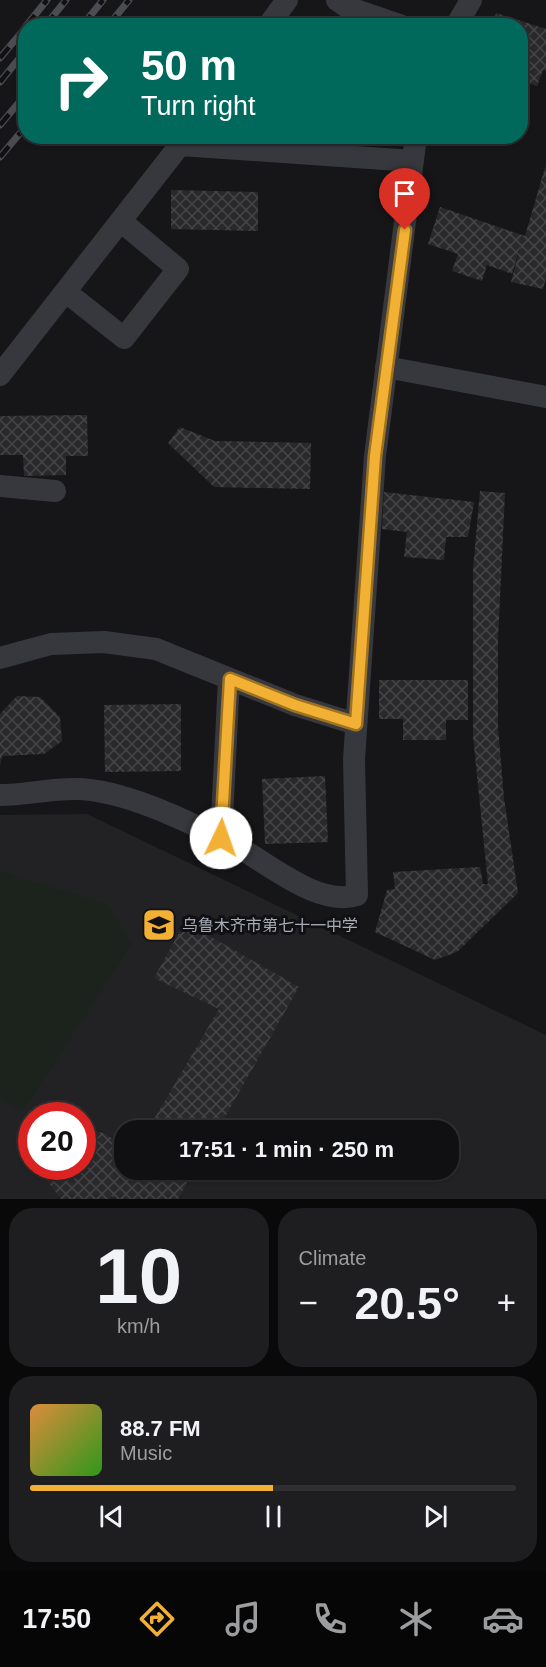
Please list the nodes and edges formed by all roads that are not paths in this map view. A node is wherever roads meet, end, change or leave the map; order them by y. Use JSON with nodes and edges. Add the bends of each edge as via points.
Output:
{"nodes":[{"id":1,"x":287,"y":0,"type":"edge"},
{"id":2,"x":337,"y":0,"type":"edge"},
{"id":3,"x":471,"y":0,"type":"edge"},
{"id":4,"x":274,"y":18,"type":"edge"},
{"id":5,"x":379,"y":18,"type":"edge"},
{"id":6,"x":461,"y":18,"type":"edge"},
{"id":7,"x":182,"y":144,"type":"edge"},
{"id":8,"x":218,"y":144,"type":"edge"},
{"id":9,"x":415,"y":144,"type":"edge"},
{"id":10,"x":413,"y":161,"type":"junction"},
{"id":11,"x":122,"y":222,"type":"junction"},
{"id":12,"x":66,"y":292,"type":"junction"},
{"id":13,"x":386,"y":367,"type":"junction"},
{"id":14,"x":0,"y":375,"type":"edge"},
{"id":15,"x":546,"y":397,"type":"edge"},
{"id":16,"x":0,"y":486,"type":"edge"},
{"id":17,"x":56,"y":491,"type":"dead end"},
{"id":18,"x":0,"y":658,"type":"edge"},
{"id":19,"x":230,"y":679,"type":"junction"},
{"id":20,"x":356,"y":724,"type":"junction"},
{"id":21,"x":0,"y":795,"type":"edge"},
{"id":22,"x":221,"y":838,"type":"junction"}],
"edges":[{"from":1,"to":4,"type":"lane"},
{"from":2,"to":5,"type":"lane"},
{"from":3,"to":6,"type":"lane"},
{"from":7,"to":11,"type":"lane"},
{"from":8,"to":10,"type":"lane"},
{"from":9,"to":10,"type":"lane"},
{"from":10,"to":13,"type":"lane"},
{"from":11,"to":12,"type":"lane"},
{"from":11,"to":12,"type":"lane","via":[[178,269],[124,338]]},
{"from":12,"to":14,"type":"lane"},
{"from":13,"to":15,"type":"lane"},
{"from":13,"to":20,"type":"lane","via":[[375,456]]},
{"from":16,"to":17,"type":"lane"},
{"from":18,"to":19,"type":"lane","via":[[51,644],[104,642],[156,649]]},
{"from":19,"to":20,"type":"lane"},
{"from":19,"to":22,"type":"lane"},
{"from":20,"to":22,"type":"lane","via":[[357,895],[342,900],[309,889]]},
{"from":21,"to":22,"type":"lane","via":[[75,789],[137,801]]}]}
